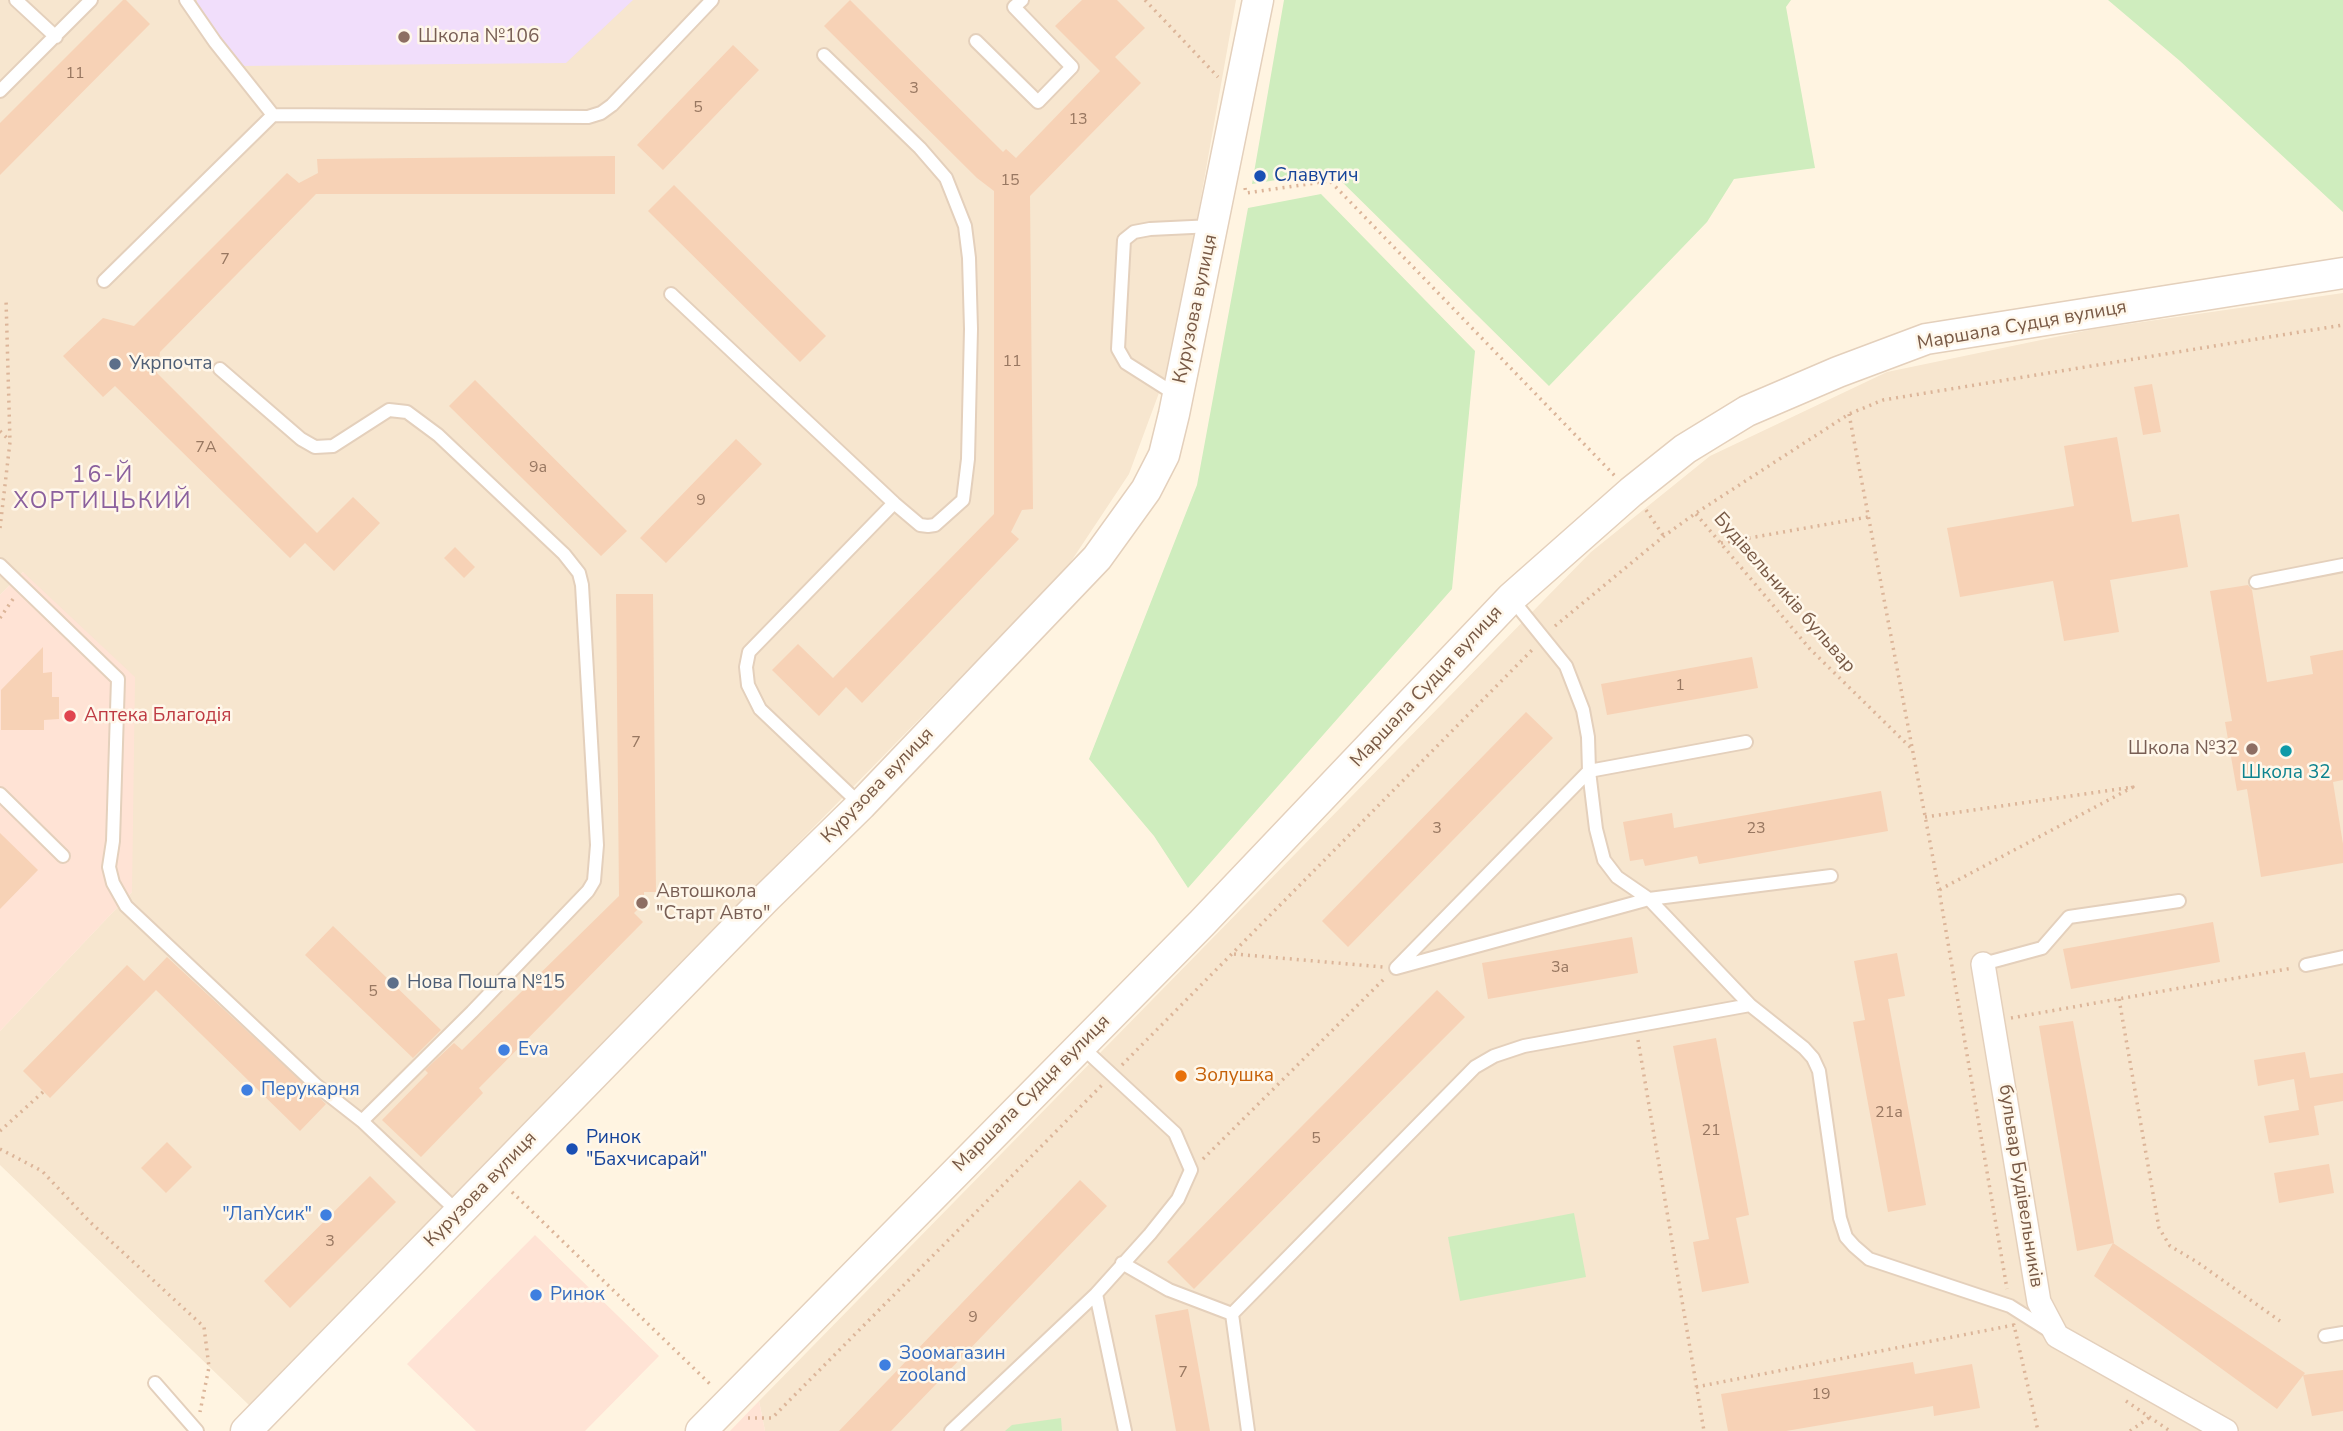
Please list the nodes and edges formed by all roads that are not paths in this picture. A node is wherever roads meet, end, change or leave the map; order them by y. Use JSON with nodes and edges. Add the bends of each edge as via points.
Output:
{"nodes":[{"id":1,"x":16,"y":0,"type":"edge"},
{"id":2,"x":91,"y":0,"type":"edge"},
{"id":3,"x":186,"y":0,"type":"edge"},
{"id":4,"x":712,"y":0,"type":"edge"},
{"id":5,"x":1022,"y":0,"type":"edge"},
{"id":6,"x":1258,"y":0,"type":"edge"},
{"id":7,"x":55,"y":37,"type":"junction"},
{"id":8,"x":976,"y":41,"type":"dead end"},
{"id":9,"x":824,"y":55,"type":"dead end"},
{"id":10,"x":0,"y":91,"type":"edge"},
{"id":11,"x":273,"y":115,"type":"junction"},
{"id":12,"x":1214,"y":226,"type":"junction"},
{"id":13,"x":2343,"y":273,"type":"edge"},
{"id":14,"x":104,"y":281,"type":"dead end"},
{"id":15,"x":671,"y":294,"type":"dead end"},
{"id":16,"x":220,"y":369,"type":"dead end"},
{"id":17,"x":1178,"y":396,"type":"junction"},
{"id":18,"x":894,"y":503,"type":"junction"},
{"id":19,"x":0,"y":565,"type":"edge"},
{"id":20,"x":2343,"y":565,"type":"edge"},
{"id":21,"x":2256,"y":582,"type":"dead end"},
{"id":22,"x":1511,"y":598,"type":"junction"},
{"id":23,"x":1746,"y":741,"type":"dead end"},
{"id":24,"x":1589,"y":771,"type":"junction"},
{"id":25,"x":0,"y":794,"type":"edge"},
{"id":26,"x":861,"y":805,"type":"junction"},
{"id":27,"x":63,"y":856,"type":"dead end"},
{"id":28,"x":1831,"y":876,"type":"dead end"},
{"id":29,"x":1649,"y":899,"type":"junction"},
{"id":30,"x":2179,"y":901,"type":"dead end"},
{"id":31,"x":2343,"y":957,"type":"edge"},
{"id":32,"x":1983,"y":964,"type":"joint"},
{"id":33,"x":2306,"y":965,"type":"road end"},
{"id":34,"x":1750,"y":1005,"type":"junction"},
{"id":35,"x":1080,"y":1045,"type":"junction"},
{"id":36,"x":362,"y":1121,"type":"junction"},
{"id":37,"x":458,"y":1213,"type":"junction"},
{"id":38,"x":1122,"y":1263,"type":"junction"},
{"id":39,"x":1096,"y":1294,"type":"junction"},
{"id":40,"x":1232,"y":1314,"type":"junction"},
{"id":41,"x":2343,"y":1333,"type":"edge"},
{"id":42,"x":2057,"y":1336,"type":"junction"},
{"id":43,"x":2325,"y":1336,"type":"dead end"},
{"id":44,"x":155,"y":1383,"type":"dead end"},
{"id":45,"x":197,"y":1431,"type":"edge"},
{"id":46,"x":246,"y":1431,"type":"edge"},
{"id":47,"x":701,"y":1431,"type":"edge"},
{"id":48,"x":951,"y":1431,"type":"edge"},
{"id":49,"x":1125,"y":1431,"type":"edge"},
{"id":50,"x":1248,"y":1431,"type":"edge"},
{"id":51,"x":2226,"y":1431,"type":"edge"}],
"edges":[{"from":1,"to":7,"type":"lane"},
{"from":2,"to":7,"type":"lane"},
{"from":3,"to":11,"type":"lane"},
{"from":4,"to":11,"type":"lane","via":[[612,105],[588,117]]},
{"from":5,"to":8,"type":"lane","via":[[1014,7],[1072,67],[1038,102]]},
{"from":6,"to":12,"type":"street","name":"Курузова вулиця"},
{"from":7,"to":10,"type":"lane"},
{"from":9,"to":18,"type":"lane","via":[[946,178],[965,226],[971,329],[966,493],[959,505],[928,526],[920,525]]},
{"from":11,"to":14,"type":"lane"},
{"from":12,"to":17,"type":"street","name":"Курузова вулиця"},
{"from":12,"to":17,"type":"lane","via":[[1150,229],[1124,240],[1118,349],[1126,363]]},
{"from":13,"to":22,"type":"street","name":"Маршала Судця вулиця","via":[[1926,339],[1838,372],[1747,411],[1685,449]]},
{"from":15,"to":18,"type":"lane"},
{"from":16,"to":36,"type":"lane","via":[[315,447],[333,446],[389,410],[407,412],[438,435],[564,554],[579,572],[582,585],[597,845],[594,881]]},
{"from":17,"to":26,"type":"street","name":"Курузова вулиця","via":[[1164,455],[1146,490],[1097,558]]},
{"from":18,"to":26,"type":"lane","via":[[749,652],[746,667],[748,685],[760,709]]},
{"from":19,"to":36,"type":"lane","via":[[117,679],[109,867],[126,906],[316,1084]]},
{"from":20,"to":21,"type":"lane"},
{"from":22,"to":24,"type":"lane","via":[[1566,666],[1583,710]]},
{"from":22,"to":35,"type":"street","name":"Маршала Судця вулиця"},
{"from":23,"to":24,"type":"lane"},
{"from":24,"to":29,"type":"lane","via":[[1604,860],[1617,877]]},
{"from":24,"to":29,"type":"lane","via":[[1396,968]]},
{"from":25,"to":27,"type":"lane"},
{"from":26,"to":37,"type":"street","name":"Курузова вулиця"},
{"from":28,"to":29,"type":"lane"},
{"from":29,"to":34,"type":"lane"},
{"from":30,"to":32,"type":"lane","via":[[2069,917],[2042,948]]},
{"from":31,"to":33,"type":"lane"},
{"from":32,"to":42,"type":"street","name":"бульвар Будівельників","via":[[2039,1302]]},
{"from":34,"to":40,"type":"lane","via":[[1524,1046],[1475,1067]]},
{"from":34,"to":42,"type":"lane","via":[[1804,1048],[1819,1071],[1840,1218],[1854,1246],[1869,1259],[2010,1306]]},
{"from":35,"to":38,"type":"lane","via":[[1175,1133],[1191,1170],[1178,1199]]},
{"from":35,"to":47,"type":"street","name":"Маршала Судця вулиця"},
{"from":36,"to":37,"type":"lane"},
{"from":37,"to":46,"type":"street","name":"Курузова вулиця"},
{"from":38,"to":39,"type":"lane"},
{"from":38,"to":40,"type":"lane","via":[[1169,1290]]},
{"from":39,"to":48,"type":"lane"},
{"from":39,"to":49,"type":"lane"},
{"from":40,"to":50,"type":"lane"},
{"from":41,"to":43,"type":"lane"},
{"from":42,"to":51,"type":"street"},
{"from":44,"to":45,"type":"lane"}]}
